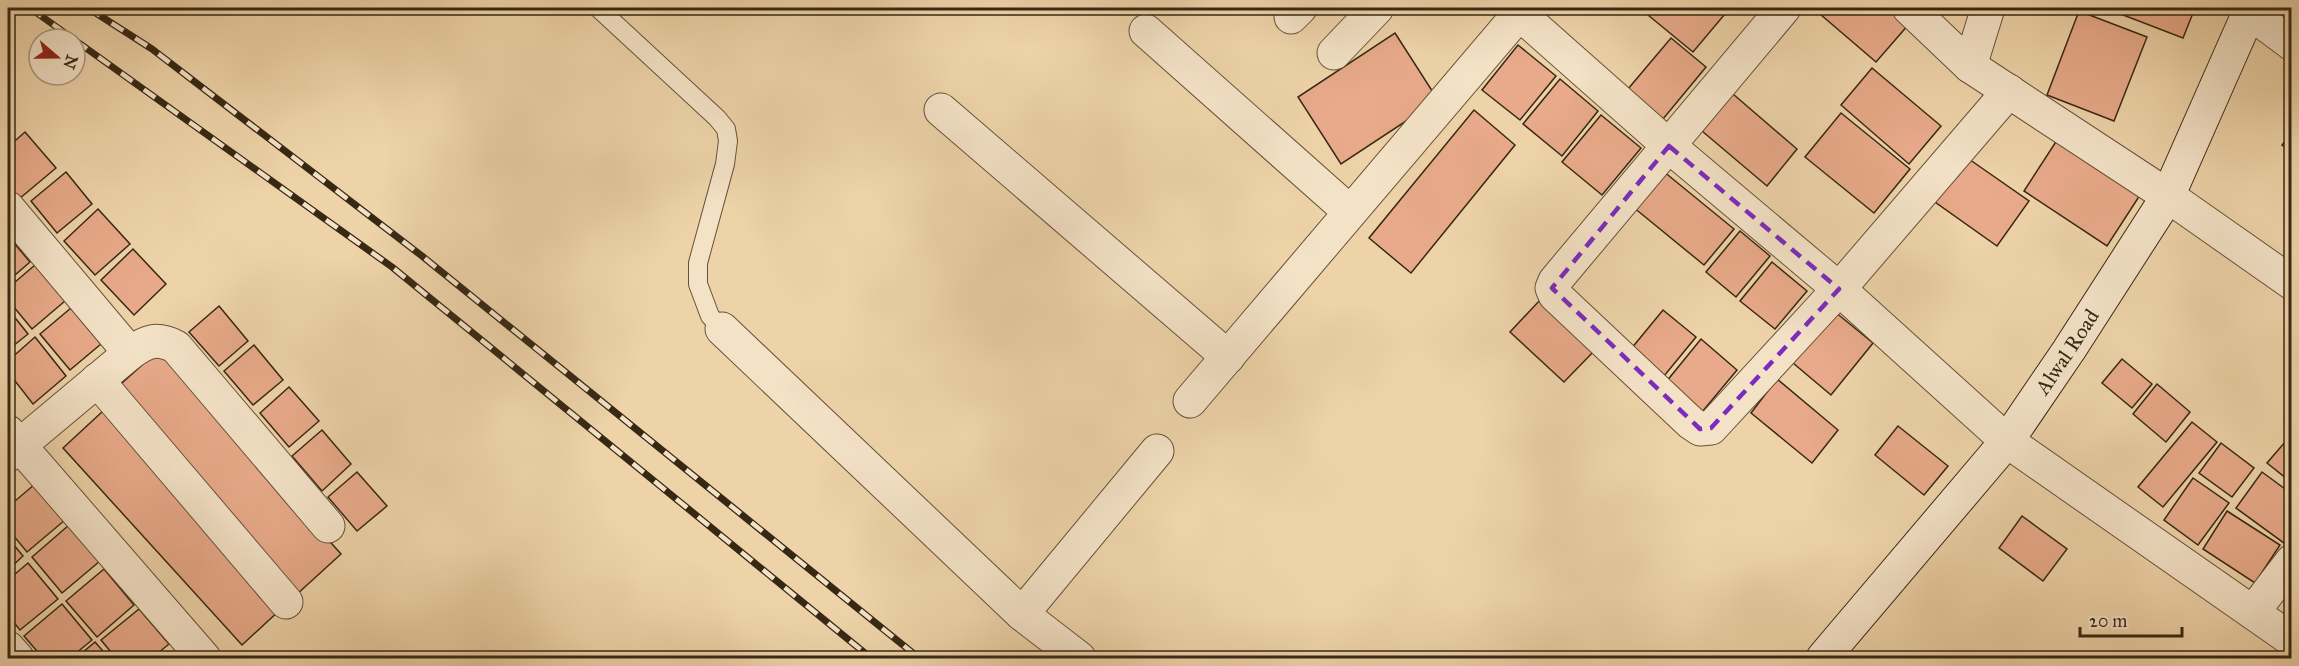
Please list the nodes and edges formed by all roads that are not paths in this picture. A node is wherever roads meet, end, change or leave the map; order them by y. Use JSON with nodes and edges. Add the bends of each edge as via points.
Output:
{"nodes":[{"id":1,"x":598,"y":8,"type":"edge"},
{"id":2,"x":1377,"y":8,"type":"edge"},
{"id":3,"x":1784,"y":8,"type":"edge"},
{"id":4,"x":1909,"y":8,"type":"edge"},
{"id":5,"x":1988,"y":8,"type":"edge"},
{"id":6,"x":1519,"y":9,"type":"edge"},
{"id":7,"x":2250,"y":10,"type":"edge"},
{"id":8,"x":1146,"y":31,"type":"dead end"},
{"id":9,"x":2292,"y":44,"type":"edge"},
{"id":10,"x":1334,"y":53,"type":"dead end"},
{"id":11,"x":1970,"y":66,"type":"junction"},
{"id":12,"x":2009,"y":91,"type":"junction"},
{"id":13,"x":941,"y":110,"type":"dead end"},
{"id":14,"x":1669,"y":146,"type":"junction"},
{"id":15,"x":2168,"y":196,"type":"junction"},
{"id":16,"x":8,"y":208,"type":"edge"},
{"id":17,"x":1350,"y":212,"type":"junction"},
{"id":18,"x":2292,"y":283,"type":"edge"},
{"id":19,"x":1839,"y":289,"type":"junction"},
{"id":20,"x":722,"y":328,"type":"joint"},
{"id":21,"x":130,"y":353,"type":"junction"},
{"id":22,"x":1228,"y":357,"type":"junction"},
{"id":23,"x":97,"y":380,"type":"junction"},
{"id":24,"x":1190,"y":401,"type":"dead end"},
{"id":25,"x":2007,"y":441,"type":"junction"},
{"id":26,"x":11,"y":444,"type":"edge"},
{"id":27,"x":1157,"y":451,"type":"dead end"},
{"id":28,"x":328,"y":526,"type":"dead end"},
{"id":29,"x":2292,"y":561,"type":"edge"},
{"id":30,"x":286,"y":602,"type":"dead end"},
{"id":31,"x":2253,"y":612,"type":"junction"},
{"id":32,"x":1022,"y":614,"type":"junction"},
{"id":33,"x":2292,"y":640,"type":"edge"},
{"id":34,"x":8,"y":648,"type":"edge"},
{"id":35,"x":17,"y":658,"type":"edge"},
{"id":36,"x":204,"y":658,"type":"edge"},
{"id":37,"x":1079,"y":658,"type":"edge"},
{"id":38,"x":1823,"y":658,"type":"edge"}],
"edges":[{"from":1,"to":20,"type":"lane","via":[[726,129],[725,164],[698,263],[698,284],[710,316]]},
{"from":2,"to":10,"type":"street"},
{"from":3,"to":14,"type":"street"},
{"from":4,"to":11,"type":"street"},
{"from":5,"to":11,"type":"street"},
{"from":6,"to":14,"type":"street"},
{"from":6,"to":17,"type":"street"},
{"from":7,"to":9,"type":"street"},
{"from":7,"to":15,"type":"street","name":"Alwal Road"},
{"from":8,"to":17,"type":"street"},
{"from":11,"to":12,"type":"street"},
{"from":12,"to":15,"type":"street"},
{"from":12,"to":19,"type":"street"},
{"from":13,"to":22,"type":"street"},
{"from":14,"to":19,"type":"street"},
{"from":14,"to":19,"type":"street","via":[[1552,288],[1691,423],[1700,429],[1711,428]]},
{"from":15,"to":18,"type":"street"},
{"from":15,"to":25,"type":"street","name":"Alwal Road"},
{"from":16,"to":21,"type":"street"},
{"from":17,"to":22,"type":"street"},
{"from":19,"to":25,"type":"street"},
{"from":20,"to":32,"type":"street"},
{"from":21,"to":23,"type":"street"},
{"from":21,"to":28,"type":"street","via":[[155,340],[176,347]]},
{"from":22,"to":24,"type":"street"},
{"from":23,"to":26,"type":"street"},
{"from":23,"to":30,"type":"street"},
{"from":25,"to":31,"type":"street"},
{"from":25,"to":38,"type":"street","name":"Alwal Road"},
{"from":26,"to":36,"type":"street"},
{"from":27,"to":32,"type":"street"},
{"from":29,"to":31,"type":"street"},
{"from":31,"to":33,"type":"street"},
{"from":32,"to":37,"type":"street"},
{"from":34,"to":35,"type":"street"}]}
